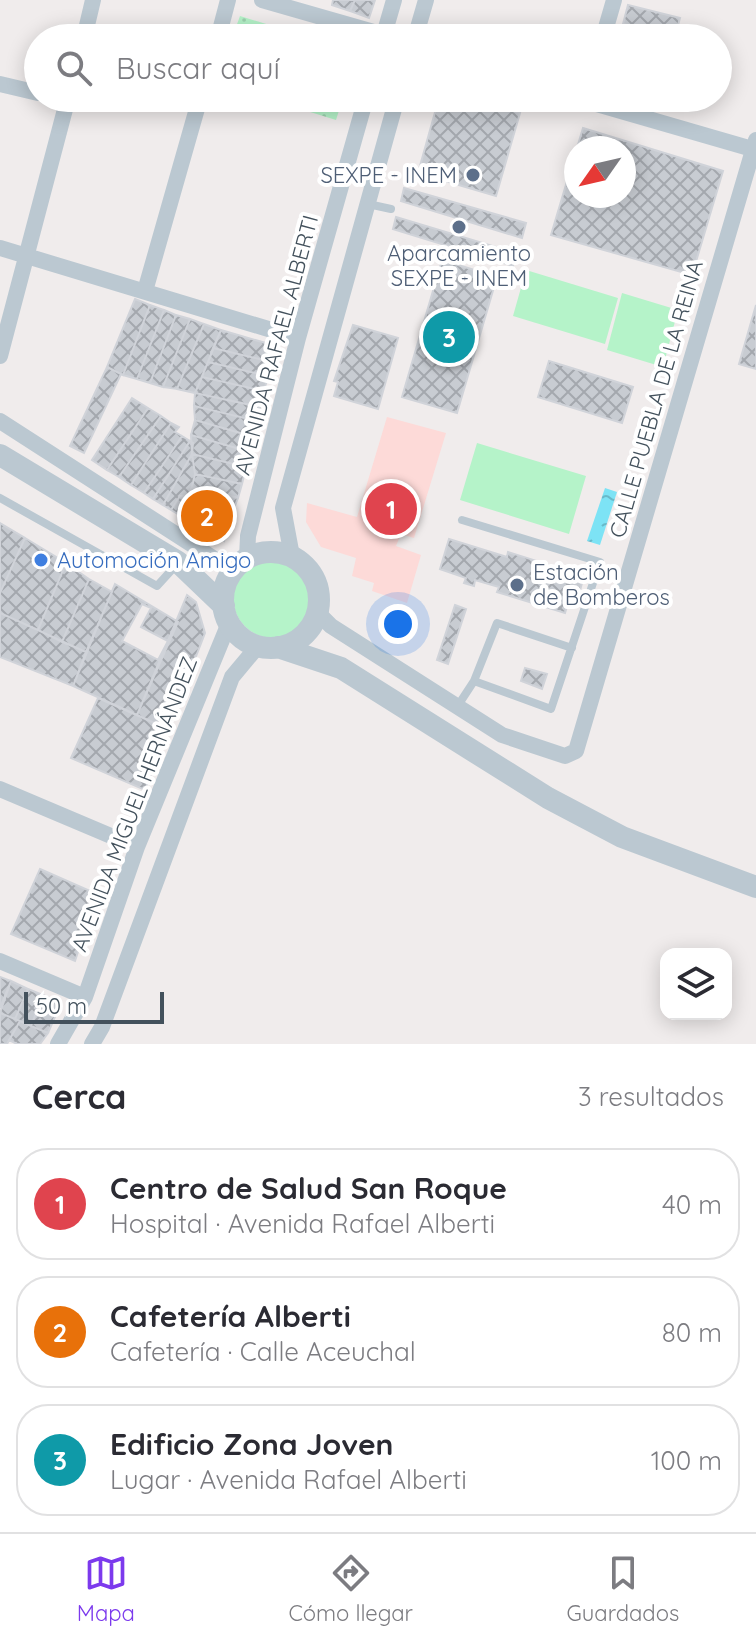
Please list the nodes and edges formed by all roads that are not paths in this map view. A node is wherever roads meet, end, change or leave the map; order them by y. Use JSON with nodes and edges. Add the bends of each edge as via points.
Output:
{"nodes":[{"id":1,"x":93,"y":0,"type":"edge"},
{"id":2,"x":228,"y":0,"type":"edge"},
{"id":3,"x":262,"y":0,"type":"edge"},
{"id":4,"x":394,"y":0,"type":"edge"},
{"id":5,"x":426,"y":0,"type":"edge"},
{"id":6,"x":614,"y":0,"type":"edge"},
{"id":7,"x":87,"y":24,"type":"edge"},
{"id":8,"x":222,"y":24,"type":"edge"},
{"id":9,"x":343,"y":24,"type":"edge"},
{"id":10,"x":387,"y":24,"type":"edge"},
{"id":11,"x":419,"y":24,"type":"edge"},
{"id":12,"x":607,"y":24,"type":"edge"},
{"id":13,"x":0,"y":84,"type":"edge"},
{"id":14,"x":24,"y":90,"type":"edge"},
{"id":15,"x":62,"y":112,"type":"edge"},
{"id":16,"x":196,"y":112,"type":"edge"},
{"id":17,"x":362,"y":112,"type":"edge"},
{"id":18,"x":393,"y":112,"type":"edge"},
{"id":19,"x":629,"y":112,"type":"edge"},
{"id":20,"x":755,"y":146,"type":"edge"},
{"id":21,"x":368,"y":204,"type":"junction"},
{"id":22,"x":391,"y":209,"type":"dead end"},
{"id":23,"x":0,"y":248,"type":"edge"},
{"id":24,"x":26,"y":256,"type":"junction"},
{"id":25,"x":145,"y":291,"type":"junction"},
{"id":26,"x":298,"y":338,"type":"junction"},
{"id":27,"x":0,"y":356,"type":"edge"},
{"id":28,"x":0,"y":421,"type":"edge"},
{"id":29,"x":0,"y":455,"type":"edge"},
{"id":30,"x":78,"y":468,"type":"junction"},
{"id":31,"x":62,"y":492,"type":"junction"},
{"id":32,"x":0,"y":498,"type":"edge"},
{"id":33,"x":462,"y":520,"type":"dead end"},
{"id":34,"x":292,"y":556,"type":"junction"},
{"id":35,"x":178,"y":562,"type":"junction"},
{"id":36,"x":238,"y":566,"type":"junction"},
{"id":37,"x":226,"y":614,"type":"junction"},
{"id":38,"x":313,"y":620,"type":"junction"},
{"id":39,"x":268,"y":646,"type":"junction"},
{"id":40,"x":572,"y":648,"type":"junction"},
{"id":41,"x":341,"y":668,"type":"junction"},
{"id":42,"x":474,"y":681,"type":"junction"},
{"id":43,"x":457,"y":707,"type":"junction"},
{"id":44,"x":0,"y":789,"type":"edge"},
{"id":45,"x":137,"y":847,"type":"junction"},
{"id":46,"x":756,"y":887,"type":"edge"},
{"id":47,"x":0,"y":961,"type":"edge"},
{"id":48,"x":85,"y":997,"type":"junction"},
{"id":49,"x":58,"y":1044,"type":"edge"},
{"id":50,"x":92,"y":1044,"type":"edge"}],
"edges":[{"from":1,"to":7,"type":"street"},
{"from":2,"to":8,"type":"street"},
{"from":3,"to":9,"type":"street"},
{"from":4,"to":10,"type":"street"},
{"from":5,"to":11,"type":"street"},
{"from":6,"to":12,"type":"street"},
{"from":13,"to":14,"type":"street"},
{"from":15,"to":24,"type":"street"},
{"from":16,"to":25,"type":"street"},
{"from":17,"to":26,"type":"street","name":"AVENIDA RAFAEL ALBERTI"},
{"from":18,"to":21,"type":"street"},
{"from":19,"to":20,"type":"street"},
{"from":20,"to":43,"type":"street","name":"CALLE PUEBLA DE LA REINA","via":[[576,751],[565,756],[502,735]]},
{"from":21,"to":22,"type":"lane"},
{"from":21,"to":34,"type":"street","via":[[283,508]]},
{"from":23,"to":24,"type":"street"},
{"from":24,"to":25,"type":"street"},
{"from":24,"to":27,"type":"street"},
{"from":25,"to":26,"type":"street"},
{"from":26,"to":36,"type":"street","name":"AVENIDA RAFAEL ALBERTI"},
{"from":28,"to":30,"type":"street"},
{"from":29,"to":31,"type":"street"},
{"from":30,"to":31,"type":"street"},
{"from":30,"to":36,"type":"street","via":[[219,562]]},
{"from":31,"to":35,"type":"street"},
{"from":32,"to":35,"type":"lane","via":[[157,586]]},
{"from":33,"to":40,"type":"lane","via":[[600,562]]},
{"from":34,"to":36,"type":"street","via":[[261,552]]},
{"from":34,"to":38,"type":"street","via":[[314,579],[319,595]]},
{"from":35,"to":36,"type":"street"},
{"from":35,"to":37,"type":"street"},
{"from":36,"to":37,"type":"street"},
{"from":37,"to":39,"type":"street","via":[[237,633]]},
{"from":37,"to":45,"type":"street","name":"AVENIDA MIGUEL HERNÁNDEZ"},
{"from":38,"to":39,"type":"street","via":[[290,644]]},
{"from":38,"to":41,"type":"street"},
{"from":38,"to":43,"type":"street","name":"CALLE PUEBLA DE LA REINA","via":[[331,626]]},
{"from":39,"to":41,"type":"street"},
{"from":39,"to":50,"type":"street","name":"AVENIDA MIGUEL HERNÁNDEZ","via":[[232,677]]},
{"from":40,"to":42,"type":"lane","via":[[497,623]]},
{"from":40,"to":42,"type":"lane","via":[[551,709]]},
{"from":41,"to":46,"type":"street","via":[[548,798],[622,837]]},
{"from":42,"to":43,"type":"lane"},
{"from":44,"to":45,"type":"street"},
{"from":45,"to":48,"type":"street","name":"AVENIDA MIGUEL HERNÁNDEZ"},
{"from":47,"to":48,"type":"street"},
{"from":48,"to":49,"type":"street","name":"AVENIDA MIGUEL HERNÁNDEZ"}]}
